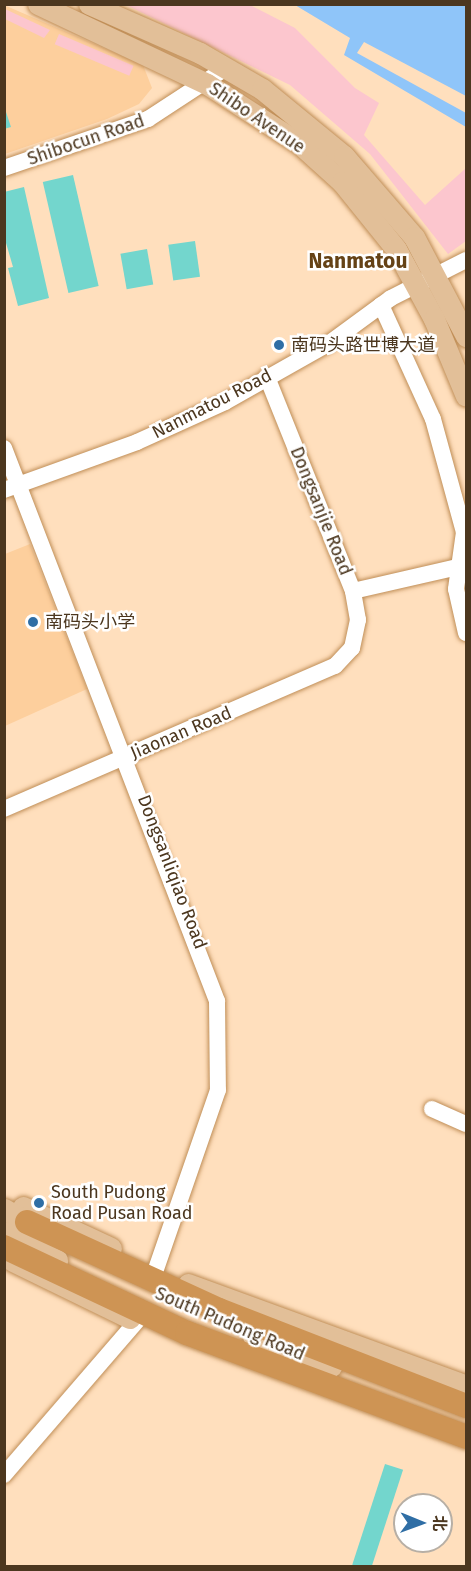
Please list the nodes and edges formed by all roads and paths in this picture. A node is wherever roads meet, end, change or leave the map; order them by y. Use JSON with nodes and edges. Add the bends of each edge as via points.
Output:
{"nodes":[{"id":1,"x":38,"y":4,"type":"edge"},
{"id":2,"x":88,"y":4,"type":"edge"},
{"id":3,"x":226,"y":68,"type":"junction"},
{"id":4,"x":207,"y":84,"type":"junction"},
{"id":5,"x":4,"y":168,"type":"edge"},
{"id":6,"x":466,"y":260,"type":"edge"},
{"id":7,"x":437,"y":274,"type":"junction"},
{"id":8,"x":417,"y":283,"type":"junction"},
{"id":9,"x":381,"y":304,"type":"junction"},
{"id":10,"x":466,"y":336,"type":"edge"},
{"id":11,"x":267,"y":377,"type":"junction"},
{"id":12,"x":466,"y":396,"type":"edge"},
{"id":13,"x":4,"y":448,"type":"edge"},
{"id":14,"x":12,"y":487,"type":"edge"},
{"id":15,"x":458,"y":567,"type":"junction"},
{"id":16,"x":353,"y":591,"type":"junction"},
{"id":17,"x":466,"y":633,"type":"edge"},
{"id":18,"x":352,"y":648,"type":"joint"},
{"id":19,"x":127,"y":756,"type":"junction"},
{"id":20,"x":4,"y":809,"type":"edge"},
{"id":21,"x":432,"y":1109,"type":"dead end"},
{"id":22,"x":466,"y":1124,"type":"edge"},
{"id":23,"x":4,"y":1200,"type":"edge"},
{"id":24,"x":4,"y":1209,"type":"edge"},
{"id":25,"x":27,"y":1222,"type":"junction"},
{"id":26,"x":4,"y":1232,"type":"edge"},
{"id":27,"x":4,"y":1247,"type":"edge"},
{"id":28,"x":4,"y":1255,"type":"edge"},
{"id":29,"x":156,"y":1269,"type":"junction"},
{"id":30,"x":137,"y":1321,"type":"junction"},
{"id":31,"x":466,"y":1386,"type":"edge"},
{"id":32,"x":466,"y":1406,"type":"edge"},
{"id":33,"x":466,"y":1415,"type":"edge"},
{"id":34,"x":466,"y":1427,"type":"edge"},
{"id":35,"x":466,"y":1437,"type":"edge"},
{"id":36,"x":466,"y":1449,"type":"edge"},
{"id":37,"x":4,"y":1475,"type":"edge"}],
"edges":[{"from":1,"to":4,"type":"main road","name":"Shibo Avenue"},
{"from":2,"to":3,"type":"main road","name":"Shibo Avenue"},
{"from":3,"to":4,"type":"street","name":"Shibocun Road"},
{"from":3,"to":7,"type":"main road","name":"Shibo Avenue","via":[[262,89],[344,156],[381,195]]},
{"from":4,"to":5,"type":"street","name":"Shibocun Road","via":[[148,119]]},
{"from":4,"to":8,"type":"main road","name":"Shibo Avenue","via":[[300,144],[342,182]]},
{"from":6,"to":7,"type":"street","name":"Nanmatou Road"},
{"from":7,"to":8,"type":"street","name":"Nanmatou Road"},
{"from":7,"to":10,"type":"main road","name":"Shibo Avenue"},
{"from":8,"to":9,"type":"street","name":"Nanmatou Road"},
{"from":8,"to":12,"type":"main road","name":"Shibo Avenue"},
{"from":9,"to":11,"type":"street","name":"Nanmatou Road","via":[[331,342]]},
{"from":9,"to":15,"type":"street","via":[[438,435],[464,532]]},
{"from":11,"to":14,"type":"street","name":"Nanmatou Road","via":[[137,442]]},
{"from":11,"to":16,"type":"street","name":"Dongsanjie Road"},
{"from":13,"to":14,"type":"street","name":"Dongsanliqiao Road"},
{"from":14,"to":19,"type":"street","name":"Dongsanliqiao Road"},
{"from":15,"to":16,"type":"street"},
{"from":15,"to":17,"type":"street","via":[[457,599]]},
{"from":16,"to":18,"type":"street","name":"Dongsanjie Road","via":[[358,620]]},
{"from":18,"to":19,"type":"street","name":"Jiaonan Road","via":[[335,666]]},
{"from":19,"to":20,"type":"street","name":"Jiaonan Road"},
{"from":19,"to":29,"type":"street","name":"Dongsanliqiao Road","via":[[207,964],[221,1030],[210,1122]]},
{"from":21,"to":22,"type":"street"},
{"from":23,"to":29,"type":"main road","name":"South Pudong Road"},
{"from":24,"to":25,"type":"main road","name":"South Pudong Road"},
{"from":25,"to":32,"type":"highway","via":[[219,1310]]},
{"from":25,"to":33,"type":"main road","name":"South Pudong Road","via":[[198,1313]]},
{"from":26,"to":34,"type":"main road","name":"South Pudong Road","via":[[200,1327]]},
{"from":27,"to":35,"type":"highway","via":[[115,1302]]},
{"from":28,"to":30,"type":"main road","name":"South Pudong Road"},
{"from":29,"to":31,"type":"main road","name":"South Pudong Road"},
{"from":30,"to":36,"type":"main road","name":"South Pudong Road"},
{"from":30,"to":37,"type":"street"}]}
